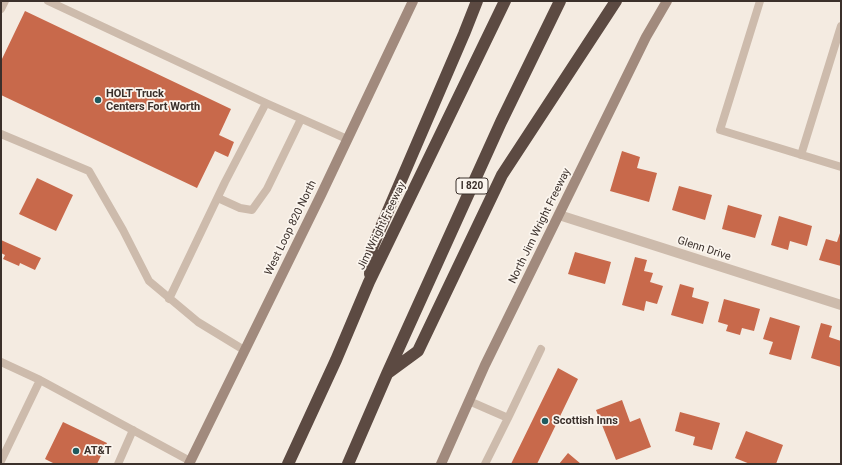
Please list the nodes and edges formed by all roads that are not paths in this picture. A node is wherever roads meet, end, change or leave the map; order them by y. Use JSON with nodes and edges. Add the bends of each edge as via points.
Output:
{"nodes":[{"id":1,"x":5,"y":1,"type":"edge"},
{"id":2,"x":48,"y":1,"type":"edge"},
{"id":3,"x":412,"y":1,"type":"edge"},
{"id":4,"x":477,"y":1,"type":"edge"},
{"id":5,"x":505,"y":1,"type":"edge"},
{"id":6,"x":560,"y":1,"type":"edge"},
{"id":7,"x":616,"y":1,"type":"edge"},
{"id":8,"x":667,"y":1,"type":"edge"},
{"id":9,"x":760,"y":1,"type":"edge"},
{"id":10,"x":1,"y":9,"type":"edge"},
{"id":11,"x":841,"y":26,"type":"edge"},
{"id":12,"x":266,"y":103,"type":"junction"},
{"id":13,"x":301,"y":119,"type":"junction"},
{"id":14,"x":1,"y":134,"type":"edge"},
{"id":15,"x":347,"y":139,"type":"junction"},
{"id":16,"x":802,"y":155,"type":"junction"},
{"id":17,"x":841,"y":167,"type":"edge"},
{"id":18,"x":218,"y":198,"type":"junction"},
{"id":19,"x":559,"y":215,"type":"junction"},
{"id":20,"x":369,"y":282,"type":"junction"},
{"id":21,"x":169,"y":299,"type":"junction"},
{"id":22,"x":841,"y":305,"type":"edge"},
{"id":23,"x":541,"y":348,"type":"dead end"},
{"id":24,"x":244,"y":350,"type":"junction"},
{"id":25,"x":1,"y":362,"type":"edge"},
{"id":26,"x":387,"y":374,"type":"junction"},
{"id":27,"x":40,"y":380,"type":"junction"},
{"id":28,"x":469,"y":401,"type":"junction"},
{"id":29,"x":508,"y":418,"type":"junction"},
{"id":30,"x":133,"y":430,"type":"junction"},
{"id":31,"x":1,"y":461,"type":"edge"},
{"id":32,"x":190,"y":463,"type":"edge"},
{"id":33,"x":7,"y":464,"type":"edge"},
{"id":34,"x":118,"y":464,"type":"edge"},
{"id":35,"x":288,"y":464,"type":"edge"},
{"id":36,"x":348,"y":464,"type":"edge"},
{"id":37,"x":441,"y":464,"type":"edge"},
{"id":38,"x":485,"y":464,"type":"edge"}],
"edges":[{"from":1,"to":10,"type":"lane"},
{"from":2,"to":12,"type":"lane"},
{"from":3,"to":15,"type":"main road","name":"West Loop 820 North"},
{"from":4,"to":20,"type":"highway","via":[[372,248]]},
{"from":5,"to":20,"type":"highway","name":"Jim Wright Freeway"},
{"from":6,"to":26,"type":"highway","number":"I 820","via":[[501,122]]},
{"from":7,"to":26,"type":"highway","via":[[502,175],[418,351]]},
{"from":8,"to":19,"type":"main road","name":"North Jim Wright Freeway","via":[[646,37]]},
{"from":9,"to":16,"type":"lane","via":[[720,130]]},
{"from":11,"to":16,"type":"lane"},
{"from":12,"to":13,"type":"lane"},
{"from":12,"to":18,"type":"lane"},
{"from":13,"to":15,"type":"lane"},
{"from":13,"to":18,"type":"lane","via":[[266,189],[252,210],[240,208]]},
{"from":14,"to":21,"type":"lane","via":[[89,171],[149,281]]},
{"from":15,"to":24,"type":"main road","name":"West Loop 820 North"},
{"from":16,"to":17,"type":"lane"},
{"from":18,"to":21,"type":"lane"},
{"from":19,"to":22,"type":"street","name":"Glenn Drive"},
{"from":19,"to":28,"type":"main road","name":"North Jim Wright Freeway"},
{"from":20,"to":35,"type":"highway","name":"Jim Wright Freeway"},
{"from":21,"to":24,"type":"lane","via":[[198,322]]},
{"from":23,"to":29,"type":"lane"},
{"from":24,"to":32,"type":"main road","name":"West Loop 820 North"},
{"from":25,"to":27,"type":"lane"},
{"from":26,"to":36,"type":"highway","number":"I 820"},
{"from":27,"to":30,"type":"lane"},
{"from":27,"to":31,"type":"lane"},
{"from":28,"to":29,"type":"lane"},
{"from":28,"to":37,"type":"main road","name":"North Jim Wright Freeway"},
{"from":29,"to":38,"type":"lane"},
{"from":30,"to":32,"type":"lane"},
{"from":30,"to":34,"type":"lane"},
{"from":31,"to":33,"type":"lane"}]}
